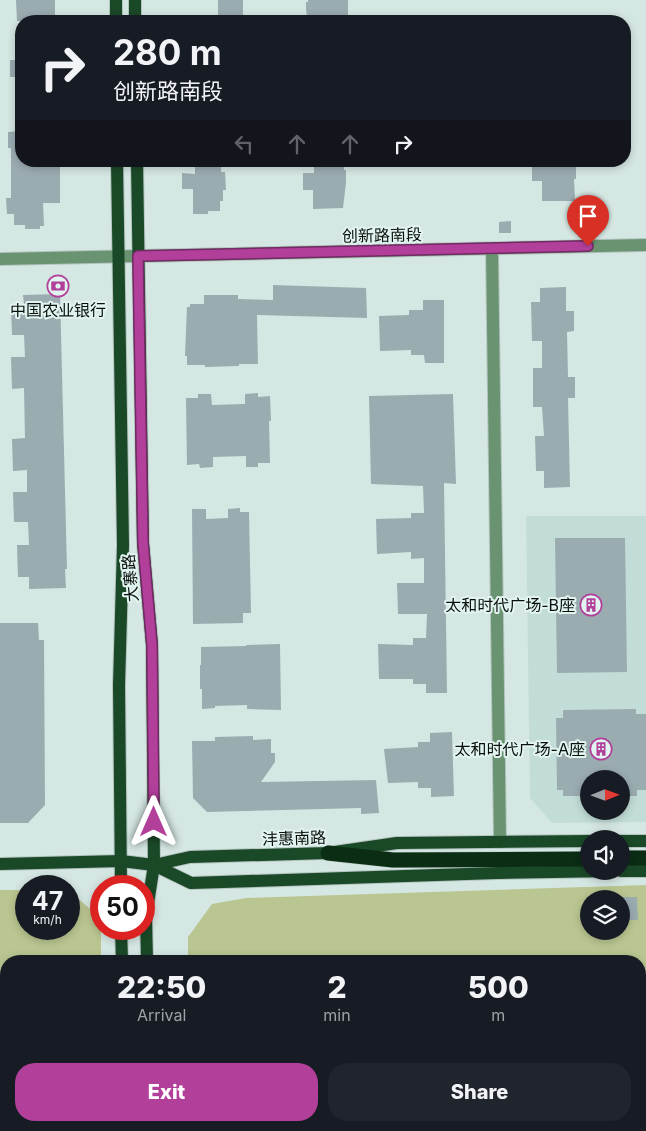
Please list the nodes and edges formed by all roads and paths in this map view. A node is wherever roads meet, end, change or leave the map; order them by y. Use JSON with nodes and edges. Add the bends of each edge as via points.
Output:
{"nodes":[{"id":1,"x":116,"y":0,"type":"edge"},
{"id":2,"x":135,"y":0,"type":"edge"},
{"id":3,"x":116,"y":15,"type":"edge"},
{"id":4,"x":135,"y":15,"type":"edge"},
{"id":5,"x":117,"y":167,"type":"edge"},
{"id":6,"x":137,"y":167,"type":"edge"},
{"id":7,"x":646,"y":245,"type":"edge"},
{"id":8,"x":492,"y":249,"type":"junction"},
{"id":9,"x":118,"y":256,"type":"junction"},
{"id":10,"x":138,"y":256,"type":"junction"},
{"id":11,"x":0,"y":259,"type":"edge"},
{"id":12,"x":580,"y":841,"type":"edge"},
{"id":13,"x":630,"y":841,"type":"edge"},
{"id":14,"x":646,"y":841,"type":"edge"},
{"id":15,"x":500,"y":842,"type":"junction"},
{"id":16,"x":328,"y":853,"type":"junction"},
{"id":17,"x":630,"y":858,"type":"edge"},
{"id":18,"x":646,"y":858,"type":"edge"},
{"id":19,"x":580,"y":859,"type":"edge"},
{"id":20,"x":121,"y":861,"type":"junction"},
{"id":21,"x":0,"y":864,"type":"edge"},
{"id":22,"x":154,"y":865,"type":"junction"},
{"id":23,"x":630,"y":871,"type":"edge"},
{"id":24,"x":646,"y":871,"type":"edge"},
{"id":25,"x":580,"y":872,"type":"edge"},
{"id":26,"x":121,"y":875,"type":"edge"},
{"id":27,"x":122,"y":940,"type":"edge"},
{"id":28,"x":122,"y":955,"type":"edge"},
{"id":29,"x":147,"y":955,"type":"edge"}],
"edges":[{"from":1,"to":3,"type":"main road"},
{"from":2,"to":4,"type":"main road"},
{"from":5,"to":9,"type":"main road","name":"大寨路"},
{"from":6,"to":10,"type":"main road","name":"大寨路"},
{"from":7,"to":8,"type":"street","name":"创新路南段"},
{"from":8,"to":10,"type":"street","name":"创新路南段"},
{"from":8,"to":15,"type":"street"},
{"from":9,"to":10,"type":"street","name":"创新路南段"},
{"from":9,"to":11,"type":"street","name":"创新路南段"},
{"from":9,"to":20,"type":"main road","name":"大寨路","via":[[123,546],[119,685]]},
{"from":10,"to":22,"type":"main road","name":"大寨路","via":[[143,543],[152,645]]},
{"from":12,"to":15,"type":"main road","name":"沣惠南路"},
{"from":13,"to":14,"type":"main road"},
{"from":15,"to":16,"type":"main road","name":"沣惠南路","via":[[397,843]]},
{"from":16,"to":19,"type":"highway","via":[[393,860]]},
{"from":16,"to":22,"type":"main road","name":"沣惠南路","via":[[190,857]]},
{"from":17,"to":18,"type":"highway"},
{"from":20,"to":21,"type":"main road","name":"沣惠南路"},
{"from":20,"to":22,"type":"main road","name":"沣惠南路"},
{"from":20,"to":26,"type":"main road","name":"大寨路"},
{"from":22,"to":25,"type":"main road","via":[[191,883]]},
{"from":22,"to":29,"type":"main road","name":"大寨路","via":[[146,916]]},
{"from":23,"to":24,"type":"main road"},
{"from":27,"to":28,"type":"main road"}]}
